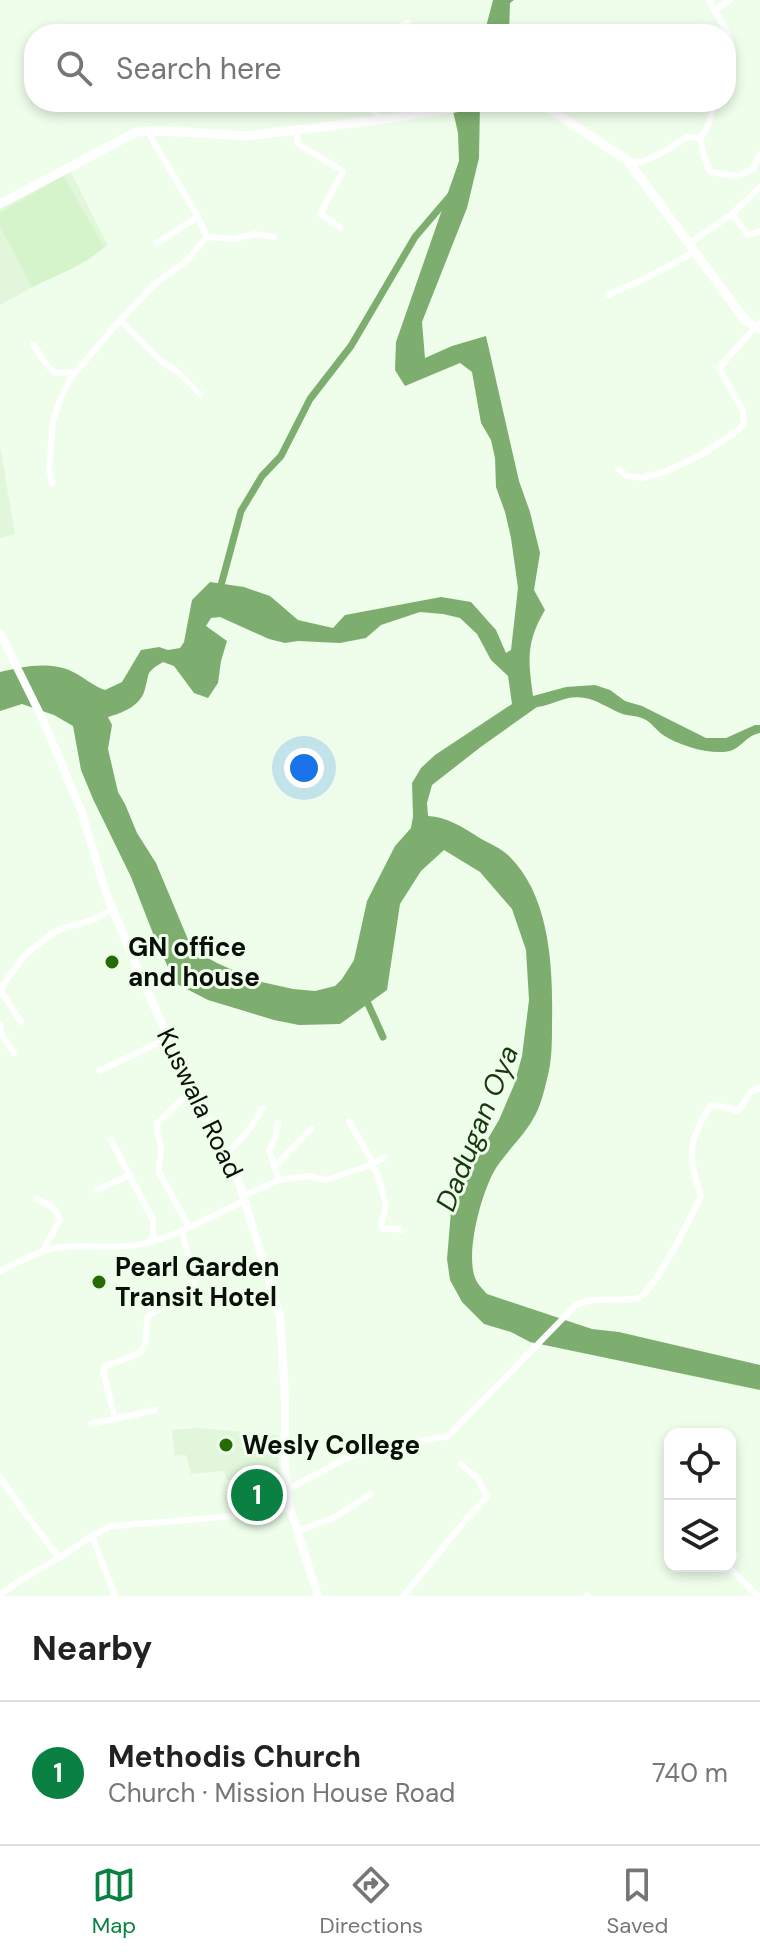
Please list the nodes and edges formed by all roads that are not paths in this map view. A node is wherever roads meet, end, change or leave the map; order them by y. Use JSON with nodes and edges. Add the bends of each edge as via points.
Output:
{"nodes":[{"id":1,"x":709,"y":0,"type":"edge"},
{"id":2,"x":731,"y":0,"type":"edge"},
{"id":3,"x":714,"y":10,"type":"junction"},
{"id":4,"x":408,"y":22,"type":"dead end"},
{"id":5,"x":404,"y":24,"type":"edge"},
{"id":6,"x":724,"y":24,"type":"edge"},
{"id":7,"x":375,"y":112,"type":"edge"},
{"id":8,"x":429,"y":112,"type":"edge"},
{"id":9,"x":554,"y":112,"type":"edge"},
{"id":10,"x":713,"y":112,"type":"edge"},
{"id":11,"x":379,"y":120,"type":"junction"},
{"id":12,"x":296,"y":131,"type":"junction"},
{"id":13,"x":148,"y":132,"type":"junction"},
{"id":14,"x":700,"y":138,"type":"junction"},
{"id":15,"x":760,"y":154,"type":"edge"},
{"id":16,"x":628,"y":161,"type":"junction"},
{"id":17,"x":760,"y":187,"type":"edge"},
{"id":18,"x":0,"y":204,"type":"edge"},
{"id":19,"x":732,"y":214,"type":"junction"},
{"id":20,"x":198,"y":217,"type":"junction"},
{"id":21,"x":340,"y":227,"type":"dead end"},
{"id":22,"x":760,"y":231,"type":"edge"},
{"id":23,"x":207,"y":237,"type":"junction"},
{"id":24,"x":274,"y":237,"type":"dead end"},
{"id":25,"x":158,"y":242,"type":"dead end"},
{"id":26,"x":693,"y":247,"type":"junction"},
{"id":27,"x":608,"y":295,"type":"dead end"},
{"id":28,"x":120,"y":320,"type":"junction"},
{"id":29,"x":758,"y":326,"type":"edge"},
{"id":30,"x":33,"y":344,"type":"dead end"},
{"id":31,"x":75,"y":372,"type":"junction"},
{"id":32,"x":200,"y":394,"type":"dead end"},
{"id":33,"x":618,"y":469,"type":"dead end"},
{"id":34,"x":52,"y":483,"type":"dead end"},
{"id":35,"x":2,"y":636,"type":"edge"},
{"id":36,"x":112,"y":909,"type":"junction"},
{"id":37,"x":0,"y":990,"type":"edge"},
{"id":38,"x":21,"y":1022,"type":"dead end"},
{"id":39,"x":0,"y":1024,"type":"edge"},
{"id":40,"x":169,"y":1038,"type":"junction"},
{"id":41,"x":14,"y":1053,"type":"dead end"},
{"id":42,"x":99,"y":1071,"type":"dead end"},
{"id":43,"x":760,"y":1088,"type":"edge"},
{"id":44,"x":194,"y":1091,"type":"junction"},
{"id":45,"x":262,"y":1108,"type":"dead end"},
{"id":46,"x":349,"y":1121,"type":"dead end"},
{"id":47,"x":278,"y":1123,"type":"dead end"},
{"id":48,"x":312,"y":1128,"type":"dead end"},
{"id":49,"x":111,"y":1140,"type":"dead end"},
{"id":50,"x":226,"y":1153,"type":"junction"},
{"id":51,"x":385,"y":1157,"type":"dead end"},
{"id":52,"x":372,"y":1164,"type":"junction"},
{"id":53,"x":275,"y":1166,"type":"junction"},
{"id":54,"x":131,"y":1175,"type":"junction"},
{"id":55,"x":279,"y":1180,"type":"junction"},
{"id":56,"x":96,"y":1190,"type":"dead end"},
{"id":57,"x":243,"y":1198,"type":"junction"},
{"id":58,"x":37,"y":1199,"type":"dead end"},
{"id":59,"x":185,"y":1229,"type":"junction"},
{"id":60,"x":401,"y":1231,"type":"dead end"},
{"id":61,"x":150,"y":1242,"type":"junction"},
{"id":62,"x":47,"y":1249,"type":"junction"},
{"id":63,"x":0,"y":1271,"type":"edge"},
{"id":64,"x":155,"y":1410,"type":"dead end"},
{"id":65,"x":115,"y":1418,"type":"junction"},
{"id":66,"x":91,"y":1424,"type":"dead end"},
{"id":67,"x":461,"y":1464,"type":"dead end"},
{"id":68,"x":0,"y":1477,"type":"edge"},
{"id":69,"x":288,"y":1489,"type":"junction"},
{"id":70,"x":371,"y":1494,"type":"dead end"},
{"id":71,"x":290,"y":1509,"type":"junction"},
{"id":72,"x":297,"y":1531,"type":"junction"},
{"id":73,"x":92,"y":1536,"type":"junction"},
{"id":74,"x":59,"y":1558,"type":"junction"},
{"id":75,"x":736,"y":1572,"type":"edge"},
{"id":76,"x":0,"y":1595,"type":"edge"},
{"id":77,"x":115,"y":1596,"type":"edge"},
{"id":78,"x":317,"y":1596,"type":"edge"},
{"id":79,"x":403,"y":1596,"type":"edge"},
{"id":80,"x":758,"y":1596,"type":"edge"}],
"edges":[{"from":1,"to":3,"type":"street"},
{"from":2,"to":3,"type":"street"},
{"from":3,"to":6,"type":"street"},
{"from":4,"to":5,"type":"street"},
{"from":7,"to":11,"type":"street"},
{"from":8,"to":11,"type":"main road"},
{"from":9,"to":16,"type":"main road"},
{"from":10,"to":14,"type":"street"},
{"from":11,"to":12,"type":"main road"},
{"from":12,"to":13,"type":"main road","via":[[248,136]]},
{"from":12,"to":21,"type":"street","via":[[298,144],[343,171],[320,214]]},
{"from":13,"to":18,"type":"main road","via":[[136,132]]},
{"from":13,"to":20,"type":"street"},
{"from":14,"to":15,"type":"street","via":[[710,172],[737,176],[753,169]]},
{"from":14,"to":16,"type":"street","via":[[686,137],[641,162]]},
{"from":16,"to":26,"type":"main road"},
{"from":17,"to":19,"type":"street"},
{"from":19,"to":22,"type":"street","via":[[748,235]]},
{"from":19,"to":26,"type":"street"},
{"from":20,"to":23,"type":"street"},
{"from":20,"to":25,"type":"street"},
{"from":23,"to":24,"type":"street"},
{"from":23,"to":28,"type":"street"},
{"from":26,"to":27,"type":"street","via":[[650,276]]},
{"from":26,"to":29,"type":"main road","via":[[745,320]]},
{"from":28,"to":31,"type":"street"},
{"from":28,"to":32,"type":"street"},
{"from":29,"to":33,"type":"street","via":[[719,368],[743,411],[740,429],[664,472],[642,478]]},
{"from":30,"to":31,"type":"street","via":[[55,373]]},
{"from":31,"to":34,"type":"street","via":[[53,422]]},
{"from":35,"to":36,"type":"street","name":"Kuswala Road","via":[[81,810]]},
{"from":36,"to":37,"type":"street","via":[[50,935],[25,955]]},
{"from":36,"to":40,"type":"street","name":"Kuswala Road"},
{"from":37,"to":38,"type":"street"},
{"from":39,"to":41,"type":"street"},
{"from":40,"to":42,"type":"street"},
{"from":40,"to":44,"type":"street","name":"Kuswala Road"},
{"from":43,"to":69,"type":"street","via":[[738,1111],[710,1106],[703,1117],[691,1146],[701,1197],[645,1296],[576,1305],[448,1436],[372,1450]]},
{"from":44,"to":50,"type":"street","name":"Kuswala Road"},
{"from":44,"to":59,"type":"street","via":[[178,1101],[156,1130],[159,1172]]},
{"from":45,"to":50,"type":"street"},
{"from":46,"to":52,"type":"street"},
{"from":47,"to":53,"type":"street","via":[[269,1150]]},
{"from":48,"to":53,"type":"street"},
{"from":49,"to":54,"type":"street"},
{"from":50,"to":57,"type":"street","name":"Kuswala Road"},
{"from":51,"to":52,"type":"street"},
{"from":52,"to":55,"type":"street","via":[[326,1180]]},
{"from":52,"to":60,"type":"street","via":[[386,1205],[381,1226]]},
{"from":53,"to":55,"type":"street"},
{"from":54,"to":56,"type":"street"},
{"from":54,"to":61,"type":"street","via":[[153,1220]]},
{"from":55,"to":57,"type":"street"},
{"from":57,"to":59,"type":"street"},
{"from":57,"to":69,"type":"street","name":"Kuswala Road","via":[[280,1317]]},
{"from":58,"to":62,"type":"street","via":[[53,1206],[60,1220]]},
{"from":59,"to":61,"type":"street"},
{"from":59,"to":65,"type":"street","via":[[194,1289],[148,1316],[140,1353],[104,1367]]},
{"from":61,"to":62,"type":"street"},
{"from":62,"to":63,"type":"street"},
{"from":64,"to":65,"type":"street"},
{"from":65,"to":66,"type":"street"},
{"from":67,"to":79,"type":"street","via":[[479,1480],[487,1497]]},
{"from":68,"to":74,"type":"street"},
{"from":69,"to":71,"type":"street","name":"Kuswala Road"},
{"from":70,"to":72,"type":"street","via":[[333,1518]]},
{"from":71,"to":72,"type":"street","name":"Kuswala Road"},
{"from":71,"to":73,"type":"street","via":[[123,1524]]},
{"from":72,"to":78,"type":"street","name":"Kuswala Road"},
{"from":73,"to":74,"type":"street"},
{"from":73,"to":77,"type":"street"},
{"from":74,"to":76,"type":"street"},
{"from":75,"to":80,"type":"street"}]}
